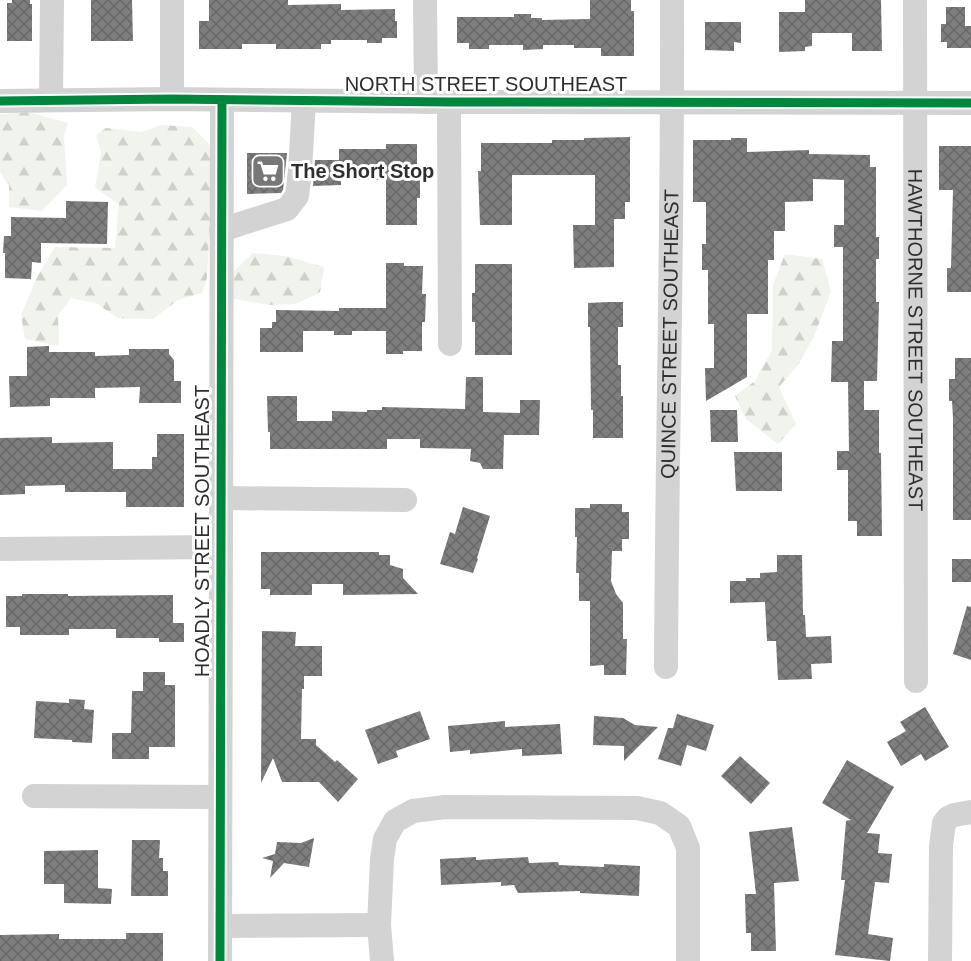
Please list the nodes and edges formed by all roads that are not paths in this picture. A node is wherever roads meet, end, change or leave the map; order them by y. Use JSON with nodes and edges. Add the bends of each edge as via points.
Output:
{"nodes":[{"id":1,"x":52,"y":0,"type":"edge"},
{"id":2,"x":172,"y":0,"type":"edge"},
{"id":3,"x":425,"y":0,"type":"edge"},
{"id":4,"x":672,"y":0,"type":"edge"},
{"id":5,"x":915,"y":0,"type":"edge"},
{"id":6,"x":172,"y":99,"type":"junction"},
{"id":7,"x":51,"y":100,"type":"junction"},
{"id":8,"x":222,"y":100,"type":"junction"},
{"id":9,"x":0,"y":101,"type":"edge"},
{"id":10,"x":304,"y":101,"type":"junction"},
{"id":11,"x":437,"y":102,"type":"junction"},
{"id":12,"x":672,"y":102,"type":"junction"},
{"id":13,"x":916,"y":103,"type":"junction"},
{"id":14,"x":971,"y":103,"type":"edge"},
{"id":15,"x":221,"y":230,"type":"junction"},
{"id":16,"x":450,"y":344,"type":"dead end"},
{"id":17,"x":221,"y":498,"type":"junction"},
{"id":18,"x":405,"y":500,"type":"dead end"},
{"id":19,"x":220,"y":547,"type":"junction"},
{"id":20,"x":0,"y":549,"type":"edge"},
{"id":21,"x":666,"y":667,"type":"dead end"},
{"id":22,"x":916,"y":681,"type":"dead end"},
{"id":23,"x":34,"y":796,"type":"dead end"},
{"id":24,"x":220,"y":796,"type":"junction"},
{"id":25,"x":971,"y":812,"type":"edge"},
{"id":26,"x":379,"y":925,"type":"junction"},
{"id":27,"x":220,"y":926,"type":"junction"},
{"id":28,"x":220,"y":961,"type":"edge"},
{"id":29,"x":382,"y":961,"type":"edge"},
{"id":30,"x":688,"y":961,"type":"edge"},
{"id":31,"x":940,"y":961,"type":"edge"}],
"edges":[{"from":1,"to":7,"type":"street"},
{"from":2,"to":6,"type":"street"},
{"from":3,"to":11,"type":"street"},
{"from":4,"to":12,"type":"street","name":"QUINCE STREET SOUTHEAST"},
{"from":5,"to":13,"type":"street","name":"HAWTHORNE STREET SOUTHEAST"},
{"from":6,"to":7,"type":"street","name":"NORTH STREET SOUTHEAST"},
{"from":6,"to":8,"type":"street","name":"NORTH STREET SOUTHEAST"},
{"from":7,"to":9,"type":"street","name":"NORTH STREET SOUTHEAST"},
{"from":8,"to":10,"type":"street","name":"NORTH STREET SOUTHEAST"},
{"from":8,"to":15,"type":"street","name":"HOADLY STREET SOUTHEAST"},
{"from":10,"to":11,"type":"street","name":"NORTH STREET SOUTHEAST"},
{"from":10,"to":15,"type":"street","via":[[297,196],[287,209]]},
{"from":11,"to":12,"type":"street","name":"NORTH STREET SOUTHEAST"},
{"from":11,"to":16,"type":"street"},
{"from":12,"to":13,"type":"street","name":"NORTH STREET SOUTHEAST"},
{"from":12,"to":21,"type":"street","name":"QUINCE STREET SOUTHEAST"},
{"from":13,"to":14,"type":"street","name":"NORTH STREET SOUTHEAST"},
{"from":13,"to":22,"type":"street","name":"HAWTHORNE STREET SOUTHEAST"},
{"from":15,"to":17,"type":"street","name":"HOADLY STREET SOUTHEAST"},
{"from":17,"to":18,"type":"street"},
{"from":17,"to":19,"type":"street","name":"HOADLY STREET SOUTHEAST"},
{"from":19,"to":20,"type":"street"},
{"from":19,"to":24,"type":"street","name":"HOADLY STREET SOUTHEAST"},
{"from":23,"to":24,"type":"street"},
{"from":24,"to":27,"type":"street","name":"HOADLY STREET SOUTHEAST"},
{"from":25,"to":31,"type":"street","via":[[954,815],[944,823]]},
{"from":26,"to":27,"type":"street"},
{"from":26,"to":29,"type":"street"},
{"from":26,"to":30,"type":"street","via":[[385,839],[395,822],[413,811],[445,807],[637,808],[660,813],[679,826],[688,848]]},
{"from":27,"to":28,"type":"street","name":"HOADLY STREET SOUTHEAST"}]}
